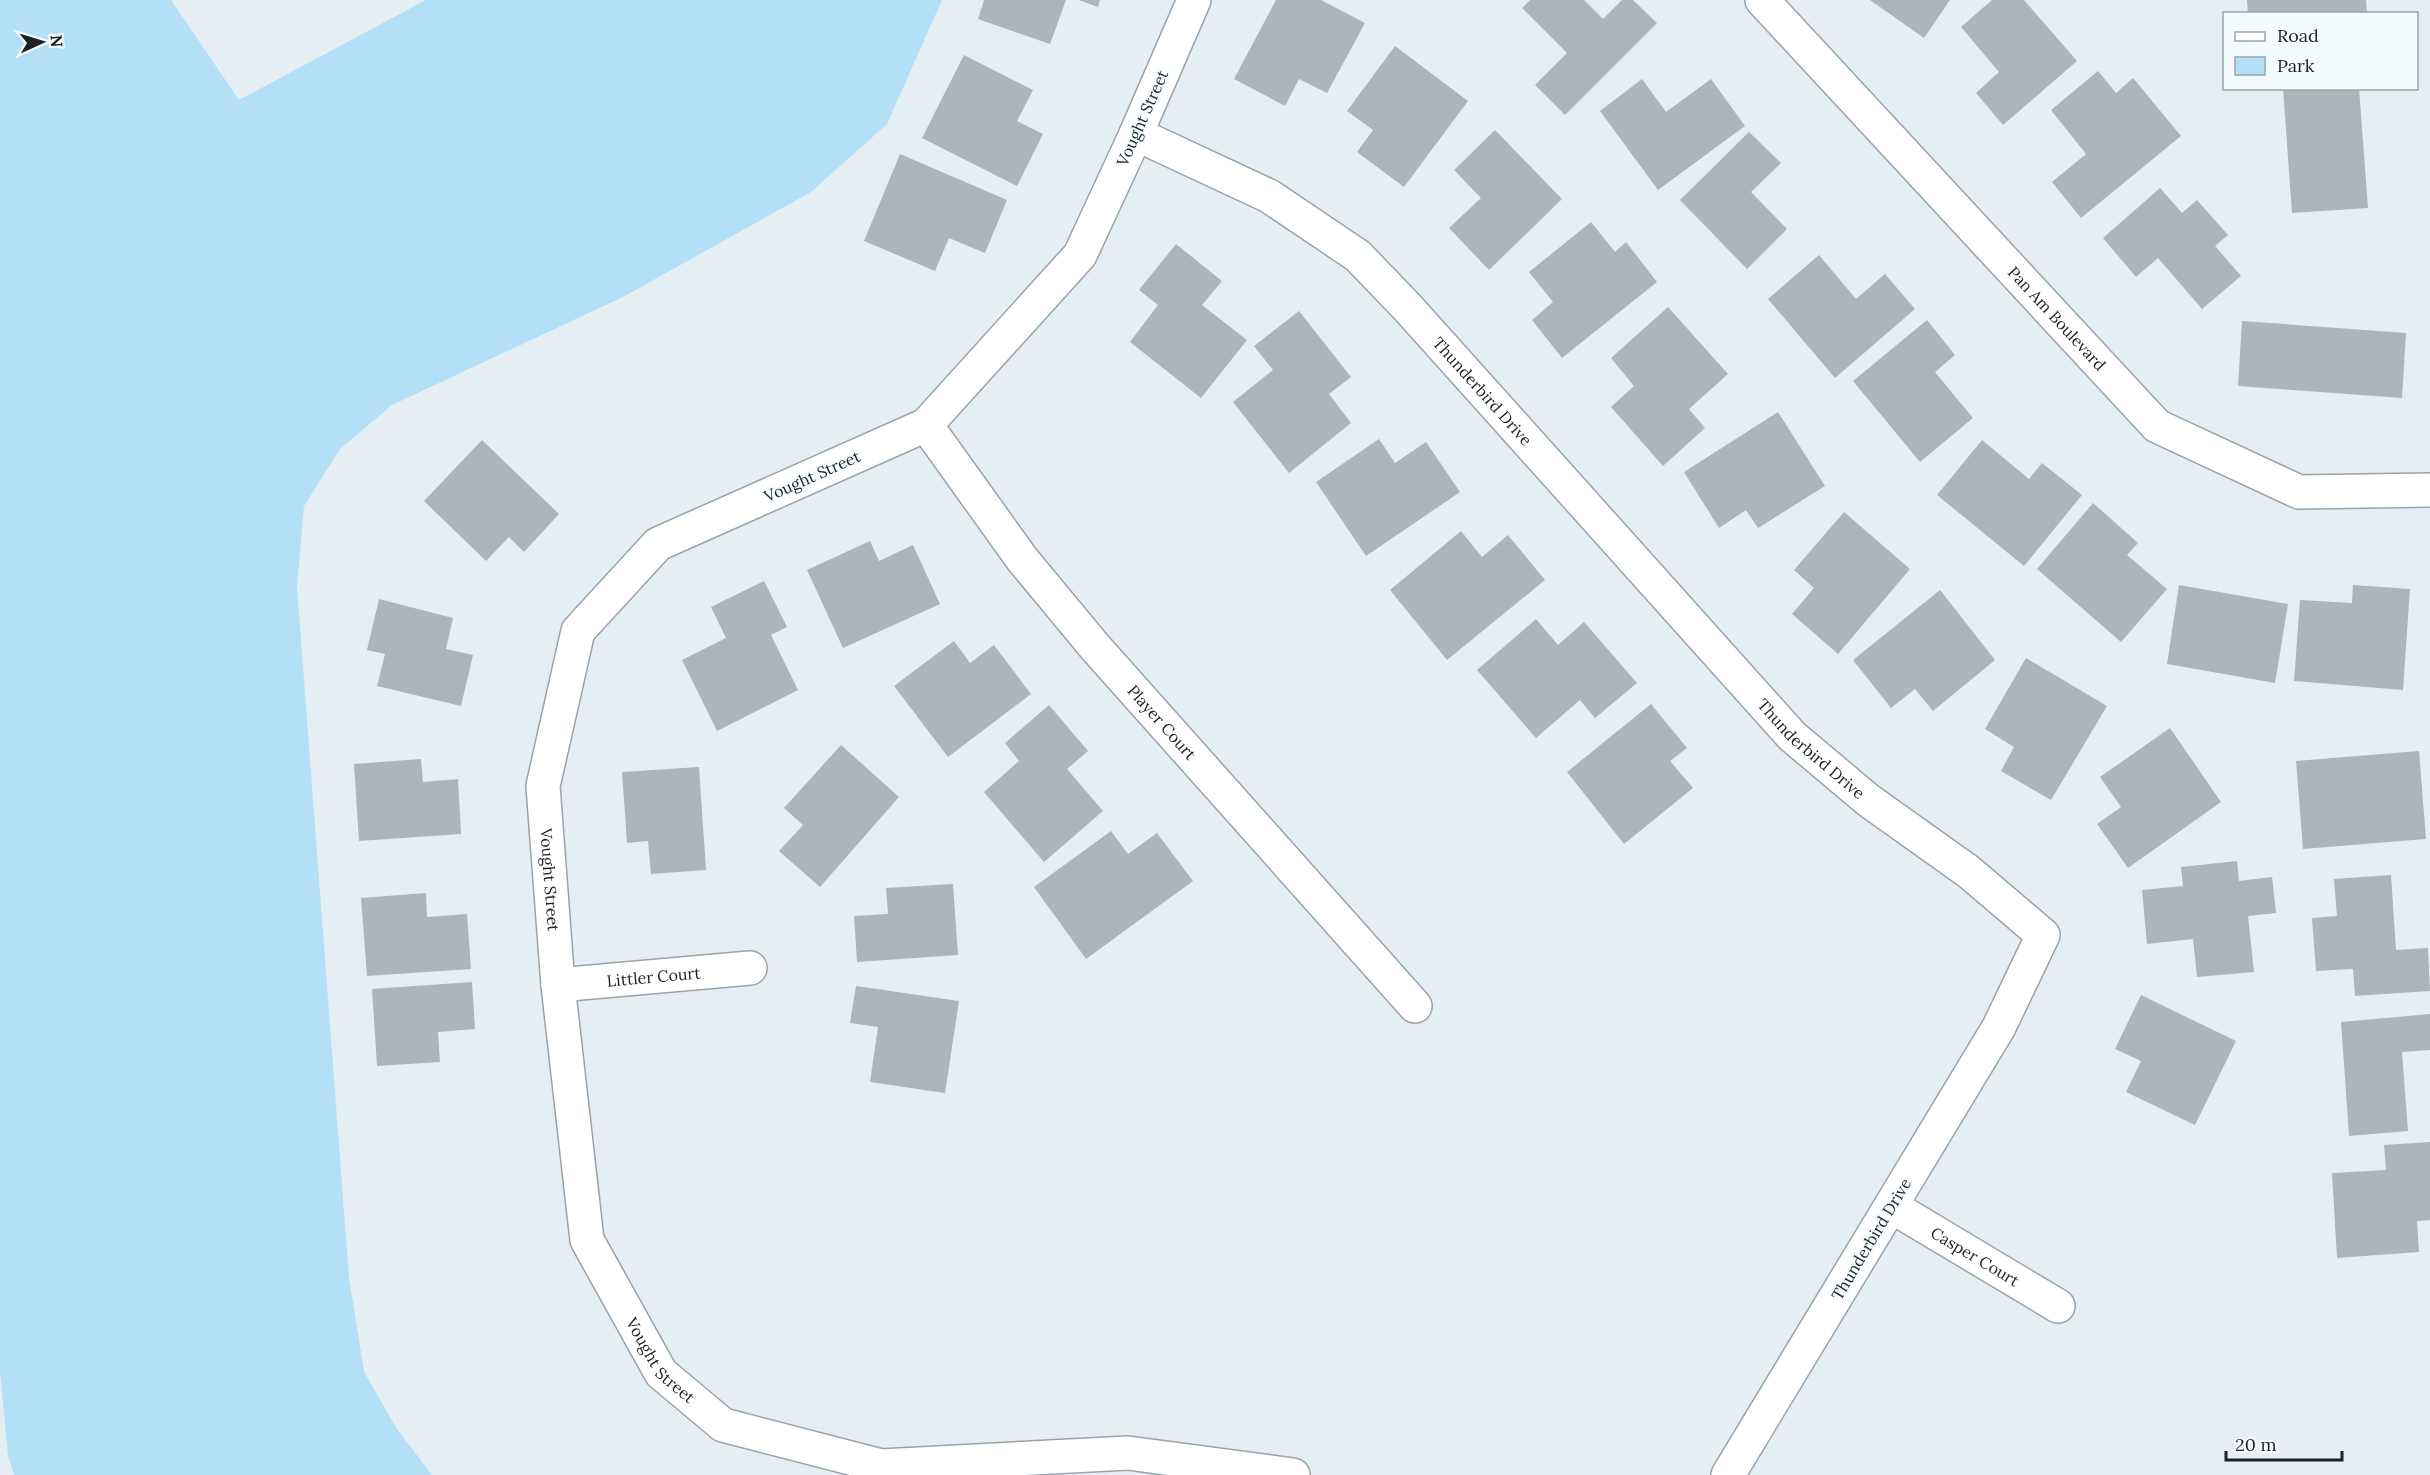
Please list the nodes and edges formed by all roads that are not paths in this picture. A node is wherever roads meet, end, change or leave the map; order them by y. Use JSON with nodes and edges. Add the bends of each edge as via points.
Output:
{"nodes":[{"id":1,"x":1194,"y":0,"type":"edge"},
{"id":2,"x":1762,"y":0,"type":"edge"},
{"id":3,"x":1136,"y":134,"type":"junction"},
{"id":4,"x":926,"y":425,"type":"junction"},
{"id":5,"x":2430,"y":490,"type":"edge"},
{"id":6,"x":750,"y":968,"type":"dead end"},
{"id":7,"x":558,"y":985,"type":"junction"},
{"id":8,"x":1414,"y":1006,"type":"dead end"},
{"id":9,"x":1891,"y":1206,"type":"junction"},
{"id":10,"x":2058,"y":1306,"type":"dead end"},
{"id":11,"x":1293,"y":1475,"type":"edge"},
{"id":12,"x":1728,"y":1475,"type":"edge"}],
"edges":[{"from":1,"to":3,"type":"street","name":"Vought Street"},
{"from":2,"to":5,"type":"street","name":"Pan Am Boulevard","via":[[2157,426],[2299,492]]},
{"from":3,"to":4,"type":"street","name":"Vought Street","via":[[1080,255]]},
{"from":3,"to":9,"type":"street","name":"Thunderbird Drive","via":[[1269,196],[1358,256],[1792,736],[1868,800],[1969,872],[2043,935],[1999,1027]]},
{"from":4,"to":7,"type":"street","name":"Vought Street","via":[[658,544],[578,631],[543,786]]},
{"from":4,"to":8,"type":"street","name":"Player Court","via":[[1022,559],[1095,647]]},
{"from":6,"to":7,"type":"street","name":"Littler Court"},
{"from":7,"to":11,"type":"street","name":"Vought Street","via":[[586,1240],[661,1373],[723,1425],[881,1466],[1128,1453]]},
{"from":9,"to":10,"type":"street","name":"Casper Court"},
{"from":9,"to":12,"type":"street","name":"Thunderbird Drive"}]}
